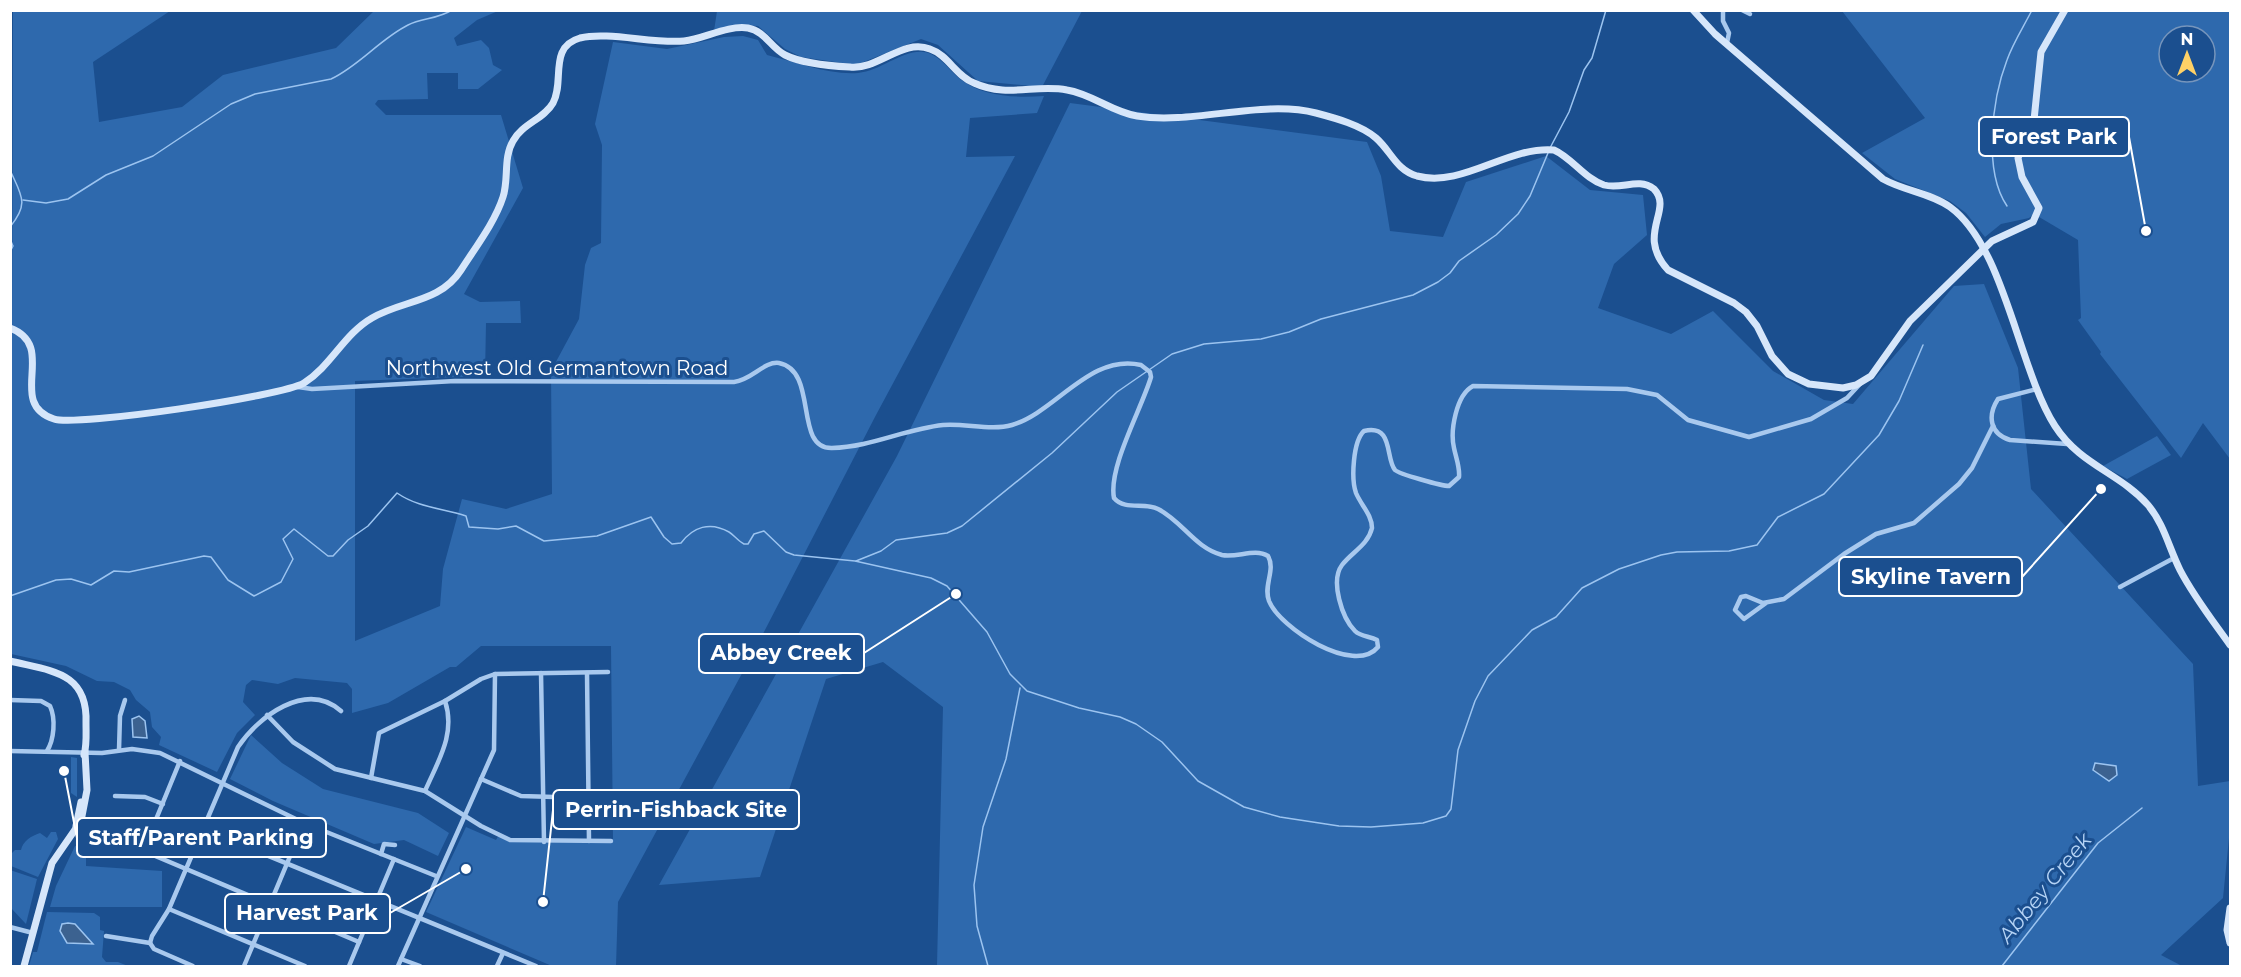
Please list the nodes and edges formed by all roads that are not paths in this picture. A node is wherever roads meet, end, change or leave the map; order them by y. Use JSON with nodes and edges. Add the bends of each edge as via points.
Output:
{"nodes":[{"id":1,"x":1693,"y":10,"type":"edge"},
{"id":2,"x":1723,"y":10,"type":"edge"},
{"id":3,"x":1742,"y":10,"type":"edge"},
{"id":4,"x":2065,"y":10,"type":"edge"},
{"id":5,"x":1750,"y":14,"type":"dead end"},
{"id":6,"x":1727,"y":43,"type":"junction"},
{"id":7,"x":1983,"y":249,"type":"junction"},
{"id":8,"x":10,"y":328,"type":"edge"},
{"id":9,"x":1861,"y":382,"type":"junction"},
{"id":10,"x":297,"y":386,"type":"junction"},
{"id":11,"x":2037,"y":389,"type":"junction"},
{"id":12,"x":1993,"y":426,"type":"junction"},
{"id":13,"x":2067,"y":444,"type":"junction"},
{"id":14,"x":2174,"y":558,"type":"junction"},
{"id":15,"x":2120,"y":587,"type":"dead end"},
{"id":16,"x":1766,"y":603,"type":"junction"},
{"id":17,"x":2230,"y":645,"type":"edge"},
{"id":18,"x":10,"y":661,"type":"edge"},
{"id":19,"x":609,"y":672,"type":"dead end"},
{"id":20,"x":541,"y":673,"type":"junction"},
{"id":21,"x":587,"y":673,"type":"junction"},
{"id":22,"x":495,"y":674,"type":"junction"},
{"id":23,"x":10,"y":700,"type":"edge"},
{"id":24,"x":125,"y":700,"type":"dead end"},
{"id":25,"x":445,"y":701,"type":"junction"},
{"id":26,"x":341,"y":711,"type":"dead end"},
{"id":27,"x":267,"y":715,"type":"junction"},
{"id":28,"x":52,"y":741,"type":"junction"},
{"id":29,"x":119,"y":750,"type":"junction"},
{"id":30,"x":10,"y":751,"type":"edge"},
{"id":31,"x":46,"y":751,"type":"junction"},
{"id":32,"x":58,"y":752,"type":"junction"},
{"id":33,"x":85,"y":752,"type":"junction"},
{"id":34,"x":180,"y":761,"type":"junction"},
{"id":35,"x":372,"y":778,"type":"junction"},
{"id":36,"x":481,"y":779,"type":"junction"},
{"id":37,"x":223,"y":783,"type":"junction"},
{"id":38,"x":425,"y":791,"type":"junction"},
{"id":39,"x":116,"y":796,"type":"dead end"},
{"id":40,"x":543,"y":798,"type":"junction"},
{"id":41,"x":588,"y":798,"type":"junction"},
{"id":42,"x":163,"y":804,"type":"junction"},
{"id":43,"x":464,"y":816,"type":"junction"},
{"id":44,"x":304,"y":823,"type":"junction"},
{"id":45,"x":203,"y":830,"type":"junction"},
{"id":46,"x":108,"y":836,"type":"dead end"},
{"id":47,"x":611,"y":841,"type":"dead end"},
{"id":48,"x":544,"y":842,"type":"junction"},
{"id":49,"x":589,"y":842,"type":"junction"},
{"id":50,"x":395,"y":845,"type":"dead end"},
{"id":51,"x":143,"y":851,"type":"junction"},
{"id":52,"x":381,"y":854,"type":"junction"},
{"id":53,"x":394,"y":859,"type":"junction"},
{"id":54,"x":286,"y":864,"type":"junction"},
{"id":55,"x":186,"y":869,"type":"junction"},
{"id":56,"x":436,"y":876,"type":"junction"},
{"id":57,"x":377,"y":900,"type":"junction"},
{"id":58,"x":270,"y":905,"type":"junction"},
{"id":59,"x":2230,"y":908,"type":"edge"},
{"id":60,"x":169,"y":909,"type":"junction"},
{"id":61,"x":418,"y":917,"type":"junction"},
{"id":62,"x":10,"y":927,"type":"edge"},
{"id":63,"x":33,"y":933,"type":"junction"},
{"id":64,"x":106,"y":936,"type":"dead end"},
{"id":65,"x":359,"y":942,"type":"junction"},
{"id":66,"x":2230,"y":943,"type":"edge"},
{"id":67,"x":150,"y":944,"type":"junction"},
{"id":68,"x":253,"y":945,"type":"junction"},
{"id":69,"x":503,"y":953,"type":"junction"},
{"id":70,"x":401,"y":958,"type":"junction"},
{"id":71,"x":24,"y":966,"type":"edge"},
{"id":72,"x":193,"y":966,"type":"edge"},
{"id":73,"x":244,"y":966,"type":"edge"},
{"id":74,"x":305,"y":966,"type":"edge"},
{"id":75,"x":349,"y":966,"type":"edge"},
{"id":76,"x":398,"y":966,"type":"edge"},
{"id":77,"x":420,"y":966,"type":"edge"},
{"id":78,"x":497,"y":966,"type":"edge"},
{"id":79,"x":536,"y":966,"type":"edge"}],
"edges":[{"from":1,"to":6,"type":"main road"},
{"from":2,"to":6,"type":"street","via":[[1729,33]]},
{"from":3,"to":5,"type":"street"},
{"from":4,"to":7,"type":"main road","via":[[2041,52],[2034,120],[2018,158],[2019,171],[2036,200],[2038,213],[2030,224],[1999,236]]},
{"from":6,"to":7,"type":"main road","via":[[1883,179],[1949,206]]},
{"from":7,"to":9,"type":"main road","via":[[1910,321],[1877,370]]},
{"from":7,"to":11,"type":"main road"},
{"from":8,"to":10,"type":"main road","via":[[24,335],[32,348],[30,382],[34,402],[41,412],[56,420],[109,417]]},
{"from":9,"to":10,"type":"main road","via":[[1844,388],[1827,387],[1788,374],[1772,356],[1746,312],[1675,275],[1661,262],[1653,236],[1661,203],[1657,191],[1643,183],[1600,184],[1554,150],[1529,151],[1458,174],[1420,177],[1402,169],[1373,135],[1308,111],[1135,116],[1066,90],[1012,92],[980,85],[927,48],[909,48],[866,68],[848,67],[790,57],[760,33],[746,28],[682,41],[591,37],[570,43],[559,59],[554,101],[512,141],[502,199],[455,279],[435,294],[369,320],[318,372]]},
{"from":9,"to":10,"type":"street","name":"Northwest Old Germantown Road","via":[[1847,398],[1811,419],[1749,437],[1688,420],[1648,392],[1473,386],[1462,395],[1459,405],[1453,439],[1460,477],[1449,486],[1398,472],[1387,441],[1376,431],[1364,431],[1358,438],[1355,485],[1372,528],[1362,546],[1340,568],[1336,586],[1352,627],[1377,640],[1378,647],[1368,653],[1348,655],[1305,638],[1273,607],[1268,594],[1272,565],[1268,556],[1217,553],[1197,542],[1160,510],[1124,504],[1114,498],[1124,447],[1151,377],[1141,365],[1116,365],[1098,371],[1011,425],[944,425],[876,443],[830,448],[813,439],[800,382],[779,363],[734,382],[455,381]]},
{"from":11,"to":12,"type":"street","via":[[1998,399],[1991,412]]},
{"from":11,"to":13,"type":"main road"},
{"from":12,"to":13,"type":"street","via":[[1997,434],[2010,440]]},
{"from":12,"to":16,"type":"street","via":[[1972,468],[1917,521],[1876,534],[1784,599]]},
{"from":13,"to":14,"type":"main road","via":[[2144,501],[2157,518]]},
{"from":14,"to":15,"type":"street"},
{"from":14,"to":17,"type":"main road"},
{"from":16,"to":16,"type":"street","via":[[1741,597],[1735,610],[1744,619]]},
{"from":18,"to":33,"type":"main road","via":[[62,675],[79,688],[87,705]]},
{"from":19,"to":21,"type":"street"},
{"from":20,"to":21,"type":"street"},
{"from":20,"to":22,"type":"street"},
{"from":20,"to":40,"type":"street"},
{"from":21,"to":41,"type":"street"},
{"from":22,"to":25,"type":"street"},
{"from":22,"to":36,"type":"street","via":[[494,750]]},
{"from":23,"to":28,"type":"street","via":[[41,701],[50,706]]},
{"from":24,"to":29,"type":"street","via":[[120,716]]},
{"from":25,"to":35,"type":"street","via":[[379,733]]},
{"from":25,"to":38,"type":"street","via":[[449,734]]},
{"from":26,"to":27,"type":"street","via":[[328,703],[303,701]]},
{"from":27,"to":35,"type":"street","via":[[323,763],[342,772]]},
{"from":27,"to":37,"type":"street","via":[[244,738]]},
{"from":28,"to":31,"type":"street"},
{"from":28,"to":32,"type":"street"},
{"from":29,"to":33,"type":"street"},
{"from":29,"to":34,"type":"street","via":[[153,751]]},
{"from":30,"to":31,"type":"street"},
{"from":31,"to":32,"type":"street"},
{"from":32,"to":33,"type":"street"},
{"from":33,"to":63,"type":"main road","via":[[76,826],[52,863]]},
{"from":34,"to":37,"type":"street"},
{"from":34,"to":42,"type":"street"},
{"from":35,"to":38,"type":"street"},
{"from":36,"to":40,"type":"street","via":[[521,796]]},
{"from":36,"to":43,"type":"street"},
{"from":37,"to":44,"type":"street"},
{"from":37,"to":45,"type":"street"},
{"from":38,"to":43,"type":"street"},
{"from":39,"to":42,"type":"street","via":[[145,797]]},
{"from":40,"to":41,"type":"street"},
{"from":40,"to":48,"type":"street"},
{"from":41,"to":49,"type":"street"},
{"from":42,"to":51,"type":"street"},
{"from":43,"to":48,"type":"street","via":[[510,840]]},
{"from":43,"to":56,"type":"street"},
{"from":44,"to":52,"type":"street"},
{"from":44,"to":54,"type":"street"},
{"from":45,"to":54,"type":"street"},
{"from":45,"to":55,"type":"street"},
{"from":46,"to":51,"type":"street"},
{"from":47,"to":49,"type":"street"},
{"from":48,"to":49,"type":"street"},
{"from":50,"to":52,"type":"street","via":[[384,844]]},
{"from":51,"to":55,"type":"street"},
{"from":52,"to":53,"type":"street"},
{"from":53,"to":56,"type":"street"},
{"from":53,"to":57,"type":"street"},
{"from":54,"to":57,"type":"street"},
{"from":54,"to":58,"type":"street"},
{"from":55,"to":58,"type":"street"},
{"from":55,"to":60,"type":"street"},
{"from":56,"to":61,"type":"street"},
{"from":57,"to":61,"type":"street"},
{"from":57,"to":65,"type":"street"},
{"from":58,"to":65,"type":"street"},
{"from":58,"to":68,"type":"street"},
{"from":59,"to":66,"type":"main road"},
{"from":60,"to":67,"type":"street"},
{"from":60,"to":68,"type":"street"},
{"from":61,"to":69,"type":"street"},
{"from":61,"to":70,"type":"street"},
{"from":62,"to":63,"type":"street"},
{"from":63,"to":71,"type":"main road"},
{"from":64,"to":67,"type":"street"},
{"from":65,"to":75,"type":"street"},
{"from":67,"to":72,"type":"street"},
{"from":68,"to":73,"type":"street"},
{"from":68,"to":74,"type":"street"},
{"from":69,"to":78,"type":"street"},
{"from":69,"to":79,"type":"street"},
{"from":70,"to":76,"type":"street"},
{"from":70,"to":77,"type":"street"}]}
